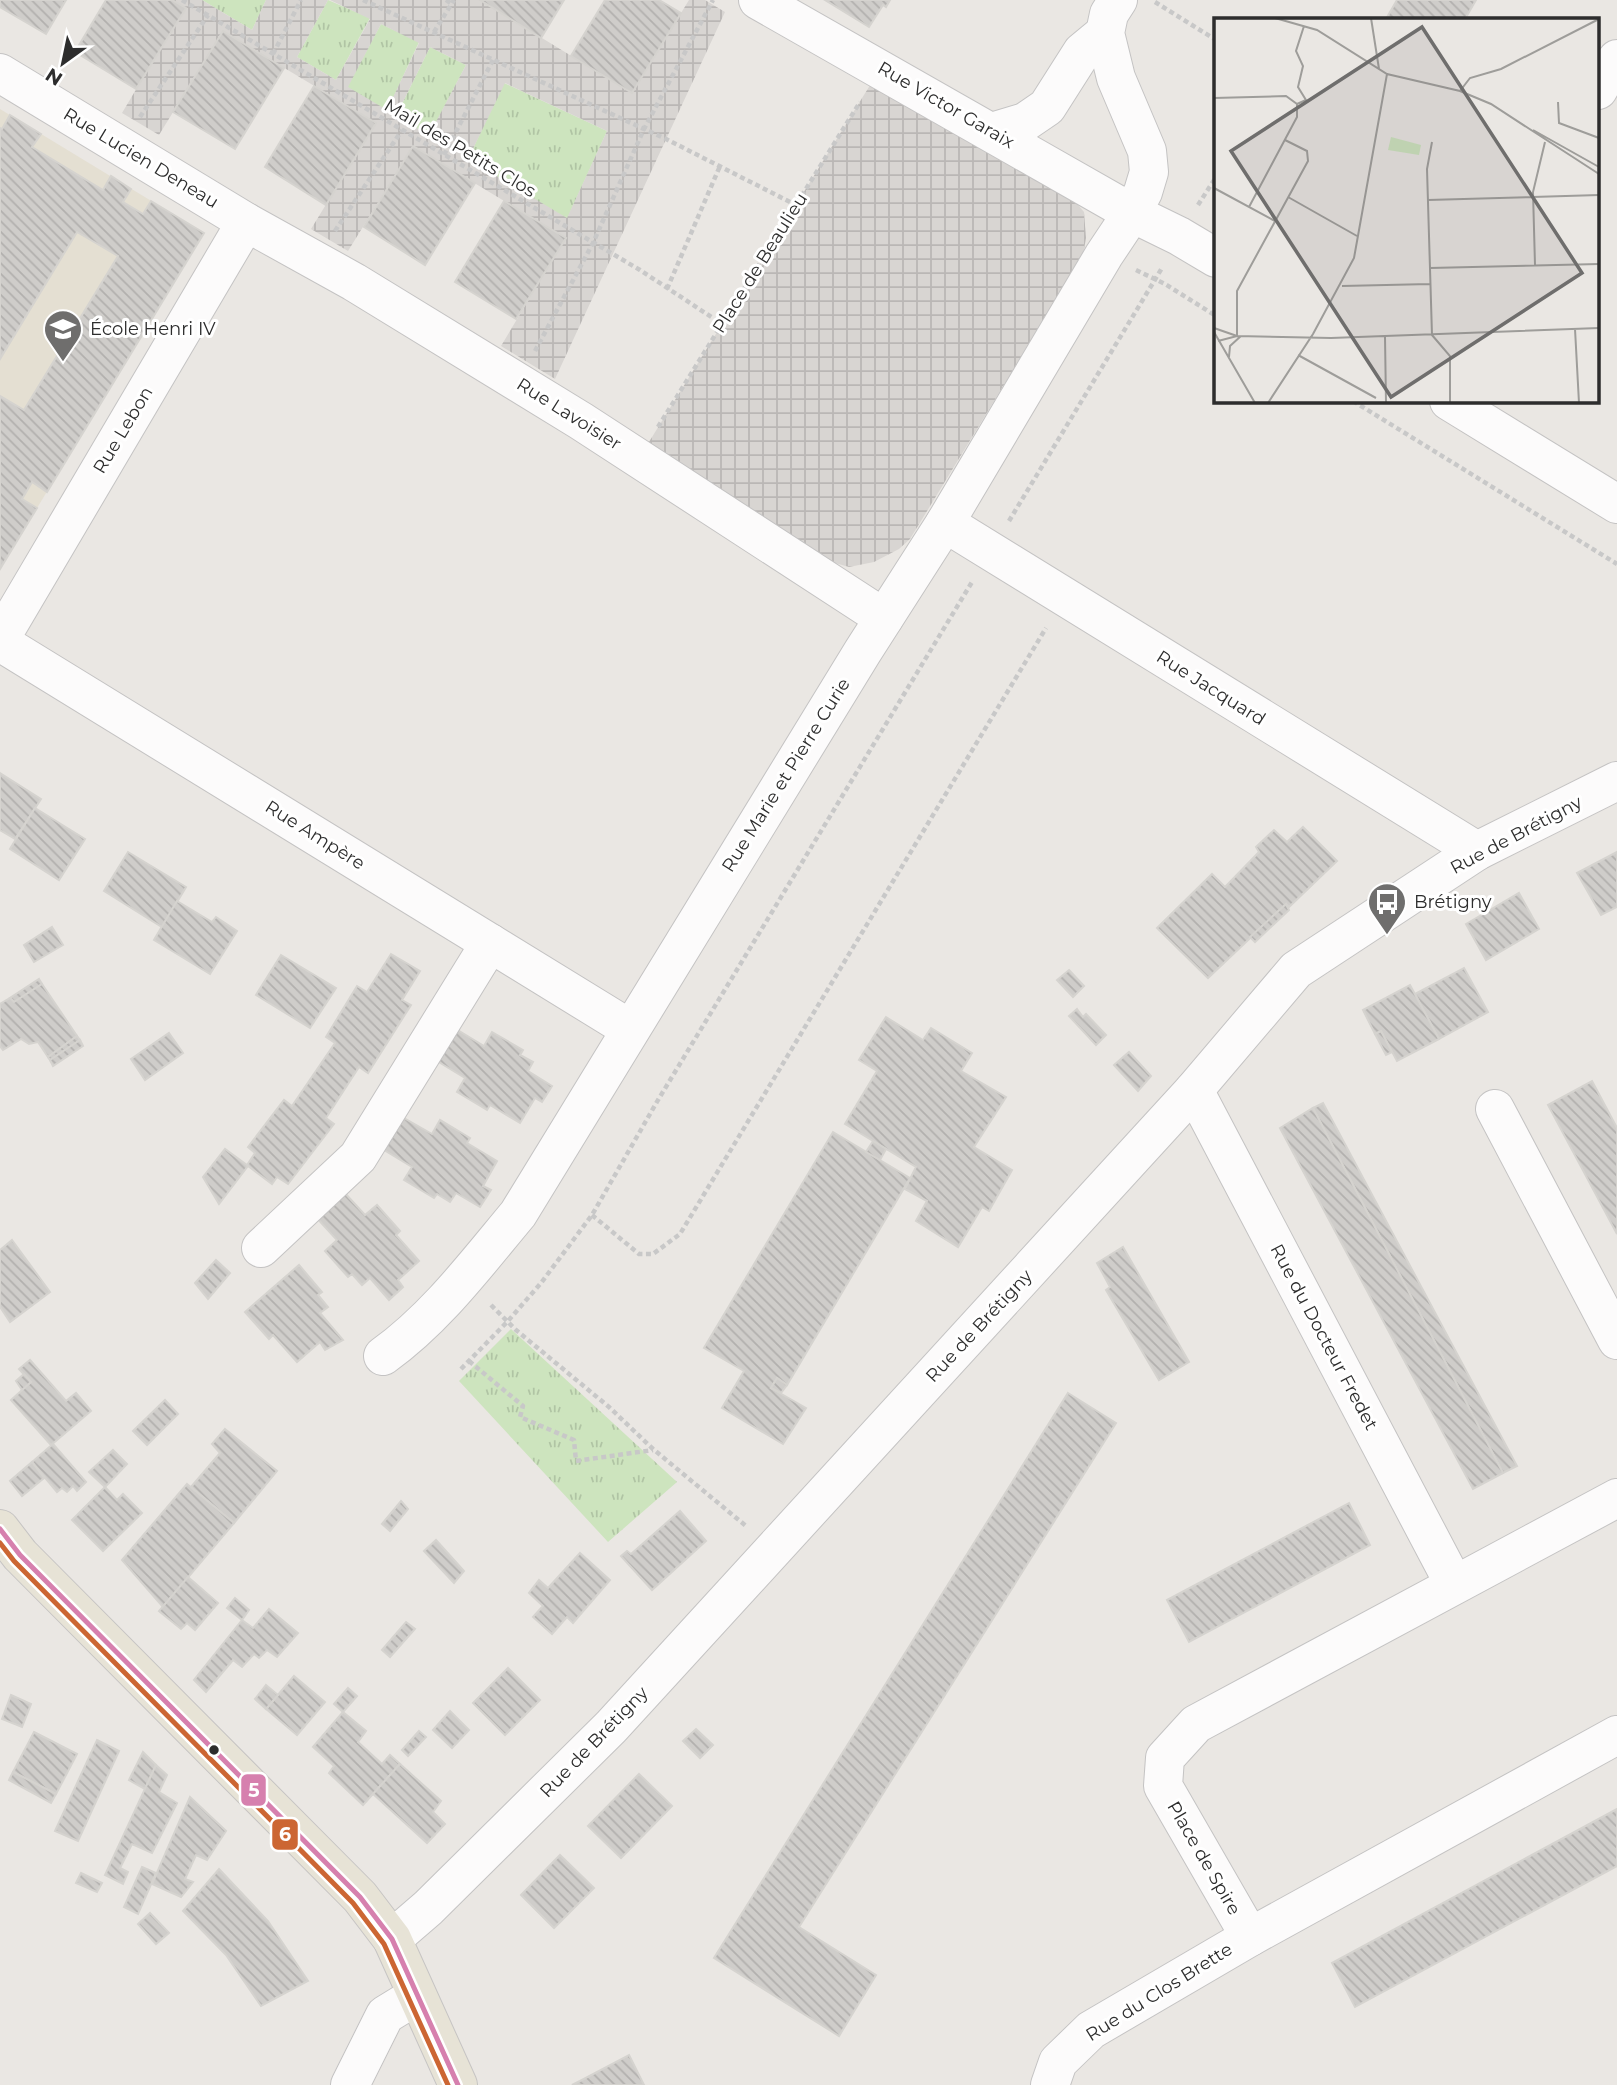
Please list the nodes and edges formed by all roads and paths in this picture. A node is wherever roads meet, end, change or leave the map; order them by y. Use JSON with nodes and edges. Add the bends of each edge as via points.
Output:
{"nodes":[{"id":1,"x":182,"y":0,"type":"edge"},
{"id":2,"x":301,"y":0,"type":"edge"},
{"id":3,"x":363,"y":0,"type":"edge"},
{"id":4,"x":446,"y":0,"type":"edge"},
{"id":5,"x":705,"y":0,"type":"edge"},
{"id":6,"x":758,"y":0,"type":"edge"},
{"id":7,"x":1153,"y":0,"type":"edge"},
{"id":8,"x":453,"y":2,"type":"edge"},
{"id":9,"x":712,"y":2,"type":"edge"},
{"id":10,"x":208,"y":15,"type":"junction"},
{"id":11,"x":1111,"y":17,"type":"edge"},
{"id":12,"x":434,"y":32,"type":"junction"},
{"id":13,"x":1214,"y":39,"type":"edge"},
{"id":14,"x":274,"y":54,"type":"junction"},
{"id":15,"x":1617,"y":59,"type":"edge"},
{"id":16,"x":494,"y":60,"type":"junction"},
{"id":17,"x":881,"y":68,"type":"junction"},
{"id":18,"x":0,"y":73,"type":"edge"},
{"id":19,"x":1600,"y":87,"type":"edge"},
{"id":20,"x":644,"y":129,"type":"junction"},
{"id":21,"x":402,"y":130,"type":"junction"},
{"id":22,"x":992,"y":132,"type":"junction"},
{"id":23,"x":122,"y":147,"type":"junction"},
{"id":24,"x":444,"y":155,"type":"junction"},
{"id":25,"x":720,"y":166,"type":"junction"},
{"id":26,"x":1214,"y":180,"type":"edge"},
{"id":27,"x":796,"y":205,"type":"junction"},
{"id":28,"x":1132,"y":213,"type":"junction"},
{"id":29,"x":246,"y":222,"type":"junction"},
{"id":30,"x":1179,"y":236,"type":"junction"},
{"id":31,"x":593,"y":243,"type":"junction"},
{"id":32,"x":1104,"y":255,"type":"junction"},
{"id":33,"x":1214,"y":257,"type":"edge"},
{"id":34,"x":316,"y":262,"type":"junction"},
{"id":35,"x":1156,"y":280,"type":"junction"},
{"id":36,"x":354,"y":282,"type":"junction"},
{"id":37,"x":667,"y":289,"type":"junction"},
{"id":38,"x":1214,"y":315,"type":"edge"},
{"id":39,"x":722,"y":324,"type":"junction"},
{"id":40,"x":528,"y":362,"type":"junction"},
{"id":41,"x":1355,"y":402,"type":"edge"},
{"id":42,"x":1451,"y":402,"type":"edge"},
{"id":43,"x":581,"y":421,"type":"junction"},
{"id":44,"x":639,"y":458,"type":"junction"},
{"id":45,"x":1617,"y":504,"type":"edge"},
{"id":46,"x":945,"y":523,"type":"junction"},
{"id":47,"x":991,"y":551,"type":"junction"},
{"id":48,"x":1617,"y":564,"type":"edge"},
{"id":49,"x":1064,"y":597,"type":"junction"},
{"id":50,"x":884,"y":618,"type":"junction"},
{"id":51,"x":0,"y":640,"type":"edge"},
{"id":52,"x":1617,"y":781,"type":"edge"},
{"id":53,"x":1477,"y":851,"type":"junction"},
{"id":54,"x":490,"y":943,"type":"junction"},
{"id":55,"x":630,"y":1029,"type":"junction"},
{"id":56,"x":1194,"y":1090,"type":"junction"},
{"id":57,"x":1495,"y":1109,"type":"dead end"},
{"id":58,"x":592,"y":1215,"type":"junction"},
{"id":59,"x":261,"y":1248,"type":"dead end"},
{"id":60,"x":464,"y":1279,"type":"junction"},
{"id":61,"x":508,"y":1321,"type":"junction"},
{"id":62,"x":1617,"y":1340,"type":"edge"},
{"id":63,"x":383,"y":1356,"type":"dead end"},
{"id":64,"x":469,"y":1361,"type":"junction"},
{"id":65,"x":461,"y":1369,"type":"dead end"},
{"id":66,"x":653,"y":1449,"type":"junction"},
{"id":67,"x":1617,"y":1497,"type":"edge"},
{"id":68,"x":774,"y":1549,"type":"junction"},
{"id":69,"x":7,"y":1550,"type":"edge"},
{"id":70,"x":1454,"y":1584,"type":"junction"},
{"id":71,"x":1617,"y":1735,"type":"edge"},
{"id":72,"x":1250,"y":1937,"type":"junction"},
{"id":73,"x":392,"y":1939,"type":"junction"},
{"id":74,"x":416,"y":1996,"type":"junction"},
{"id":75,"x":350,"y":2085,"type":"edge"},
{"id":76,"x":458,"y":2085,"type":"edge"},
{"id":77,"x":1050,"y":2085,"type":"edge"}],
"edges":[{"from":1,"to":10,"type":"path","name":"Mail des Petits Clos"},
{"from":2,"to":14,"type":"path"},
{"from":3,"to":12,"type":"path"},
{"from":4,"to":8,"type":"path"},
{"from":5,"to":9,"type":"path"},
{"from":6,"to":17,"type":"street","name":"Rue Victor Garaix"},
{"from":7,"to":13,"type":"path"},
{"from":8,"to":12,"type":"path"},
{"from":9,"to":20,"type":"path"},
{"from":10,"to":14,"type":"path","name":"Mail des Petits Clos"},
{"from":10,"to":23,"type":"path"},
{"from":11,"to":22,"type":"street","via":[[1047,107],[1025,122]]},
{"from":11,"to":28,"type":"street","via":[[1116,78],[1147,151],[1149,172]]},
{"from":12,"to":16,"type":"path"},
{"from":14,"to":21,"type":"path","name":"Mail des Petits Clos"},
{"from":15,"to":19,"type":"street"},
{"from":16,"to":20,"type":"path"},
{"from":16,"to":24,"type":"path"},
{"from":17,"to":22,"type":"street","name":"Rue Victor Garaix"},
{"from":17,"to":27,"type":"path","name":"Place de Beaulieu"},
{"from":18,"to":23,"type":"street","name":"Rue Lucien Deneau"},
{"from":20,"to":25,"type":"path"},
{"from":20,"to":31,"type":"path"},
{"from":21,"to":24,"type":"path","name":"Mail des Petits Clos"},
{"from":21,"to":34,"type":"path"},
{"from":22,"to":28,"type":"street","name":"Rue Victor Garaix"},
{"from":23,"to":29,"type":"street","name":"Rue Lucien Deneau"},
{"from":24,"to":31,"type":"path","name":"Mail des Petits Clos"},
{"from":25,"to":27,"type":"path"},
{"from":25,"to":37,"type":"path"},
{"from":26,"to":30,"type":"path"},
{"from":27,"to":39,"type":"path","name":"Place de Beaulieu"},
{"from":28,"to":30,"type":"street","name":"Rue Victor Garaix"},
{"from":28,"to":32,"type":"street"},
{"from":29,"to":34,"type":"street","name":"Rue Lavoisier"},
{"from":29,"to":51,"type":"street","name":"Rue Lebon"},
{"from":30,"to":33,"type":"street","name":"Rue Victor Garaix"},
{"from":30,"to":35,"type":"path"},
{"from":31,"to":37,"type":"path","name":"Mail des Petits Clos"},
{"from":31,"to":40,"type":"path"},
{"from":32,"to":35,"type":"path"},
{"from":32,"to":46,"type":"street"},
{"from":34,"to":36,"type":"street","name":"Rue Lavoisier"},
{"from":35,"to":38,"type":"path"},
{"from":35,"to":47,"type":"path"},
{"from":36,"to":40,"type":"street","via":[[383,270]]},
{"from":36,"to":43,"type":"street","name":"Rue Lavoisier"},
{"from":37,"to":39,"type":"path","name":"Mail des Petits Clos"},
{"from":39,"to":44,"type":"path","name":"Place de Beaulieu"},
{"from":40,"to":43,"type":"street","via":[[555,379]]},
{"from":41,"to":48,"type":"path"},
{"from":42,"to":45,"type":"street"},
{"from":43,"to":44,"type":"street","name":"Rue Lavoisier"},
{"from":44,"to":50,"type":"street","name":"Rue Lavoisier"},
{"from":46,"to":47,"type":"street","name":"Rue Jacquard"},
{"from":46,"to":50,"type":"street","name":"Rue Marie et Pierre Curie"},
{"from":47,"to":49,"type":"street","name":"Rue Jacquard"},
{"from":47,"to":58,"type":"path"},
{"from":49,"to":53,"type":"street","name":"Rue Jacquard"},
{"from":49,"to":58,"type":"path","via":[[680,1234],[653,1254],[639,1254]]},
{"from":50,"to":55,"type":"street","name":"Rue Marie et Pierre Curie"},
{"from":51,"to":54,"type":"street","name":"Rue Ampère"},
{"from":52,"to":53,"type":"street","name":"Rue de Brétigny"},
{"from":53,"to":56,"type":"street","name":"Rue de Brétigny","via":[[1296,970]]},
{"from":54,"to":55,"type":"street","name":"Rue Ampère"},
{"from":54,"to":59,"type":"street","via":[[358,1157]]},
{"from":55,"to":60,"type":"street","name":"Rue Marie et Pierre Curie","via":[[518,1214]]},
{"from":56,"to":68,"type":"street","name":"Rue de Brétigny"},
{"from":56,"to":70,"type":"street","name":"Rue du Docteur Fredet"},
{"from":57,"to":62,"type":"street"},
{"from":58,"to":61,"type":"path"},
{"from":60,"to":61,"type":"path"},
{"from":60,"to":63,"type":"street","name":"Rue Marie et Pierre Curie","via":[[405,1340]]},
{"from":61,"to":64,"type":"path"},
{"from":61,"to":66,"type":"path"},
{"from":64,"to":65,"type":"path"},
{"from":64,"to":66,"type":"path","via":[[523,1406],[520,1417],[573,1440],[576,1461]]},
{"from":66,"to":68,"type":"path"},
{"from":67,"to":70,"type":"street","name":"Place de Spire"},
{"from":68,"to":73,"type":"street","name":"Rue de Brétigny","via":[[611,1727]]},
{"from":69,"to":73,"type":"main road","via":[[360,1897]]},
{"from":70,"to":72,"type":"street","name":"Place de Spire","via":[[1196,1724],[1165,1758],[1163,1786]]},
{"from":71,"to":72,"type":"street"},
{"from":72,"to":77,"type":"street","name":"Rue du Clos Brette","via":[[1091,2030],[1058,2062]]},
{"from":73,"to":74,"type":"main road"},
{"from":74,"to":75,"type":"street","via":[[385,2015]]},
{"from":74,"to":76,"type":"main road"}]}
